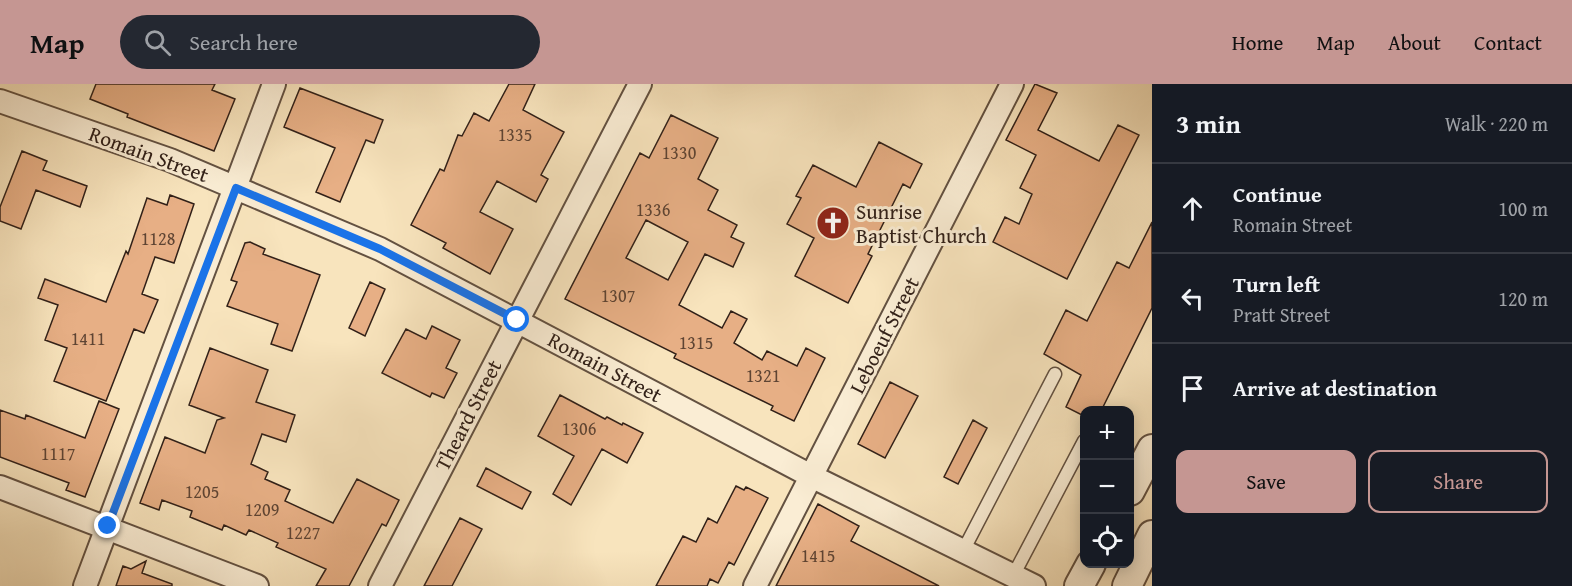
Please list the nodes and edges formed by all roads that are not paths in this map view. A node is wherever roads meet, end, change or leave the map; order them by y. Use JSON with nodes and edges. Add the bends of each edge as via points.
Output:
{"nodes":[{"id":1,"x":274,"y":84,"type":"edge"},
{"id":2,"x":640,"y":84,"type":"edge"},
{"id":3,"x":1012,"y":84,"type":"edge"},
{"id":4,"x":0,"y":101,"type":"edge"},
{"id":5,"x":236,"y":188,"type":"junction"},
{"id":6,"x":517,"y":320,"type":"junction"},
{"id":7,"x":1055,"y":374,"type":"dead end"},
{"id":8,"x":1080,"y":449,"type":"edge"},
{"id":9,"x":1152,"y":449,"type":"edge"},
{"id":10,"x":811,"y":476,"type":"junction"},
{"id":11,"x":1134,"y":483,"type":"edge"},
{"id":12,"x":0,"y":487,"type":"edge"},
{"id":13,"x":108,"y":526,"type":"junction"},
{"id":14,"x":1152,"y":535,"type":"edge"},
{"id":15,"x":963,"y":551,"type":"junction"},
{"id":16,"x":1089,"y":568,"type":"edge"},
{"id":17,"x":1013,"y":576,"type":"junction"},
{"id":18,"x":85,"y":586,"type":"edge"},
{"id":19,"x":258,"y":586,"type":"edge"},
{"id":20,"x":380,"y":586,"type":"edge"},
{"id":21,"x":755,"y":586,"type":"edge"},
{"id":22,"x":1034,"y":586,"type":"edge"},
{"id":23,"x":1079,"y":586,"type":"edge"},
{"id":24,"x":1127,"y":586,"type":"edge"}],
"edges":[{"from":1,"to":5,"type":"street"},
{"from":2,"to":6,"type":"street","name":"Theard Street"},
{"from":3,"to":10,"type":"street","name":"Leboeuf Street"},
{"from":4,"to":5,"type":"street","name":"Romain Street","via":[[170,160]]},
{"from":5,"to":6,"type":"street","name":"Romain Street","via":[[380,249]]},
{"from":5,"to":13,"type":"street"},
{"from":6,"to":10,"type":"street","name":"Romain Street"},
{"from":6,"to":20,"type":"street","name":"Theard Street"},
{"from":7,"to":15,"type":"lane"},
{"from":8,"to":17,"type":"lane"},
{"from":9,"to":11,"type":"street"},
{"from":10,"to":15,"type":"street","name":"Romain Street"},
{"from":10,"to":21,"type":"street","name":"Leboeuf Street"},
{"from":12,"to":13,"type":"street"},
{"from":13,"to":18,"type":"street"},
{"from":13,"to":19,"type":"street"},
{"from":14,"to":24,"type":"street"},
{"from":15,"to":17,"type":"street","name":"Romain Street"},
{"from":16,"to":23,"type":"street"},
{"from":17,"to":22,"type":"street","name":"Romain Street"}]}
